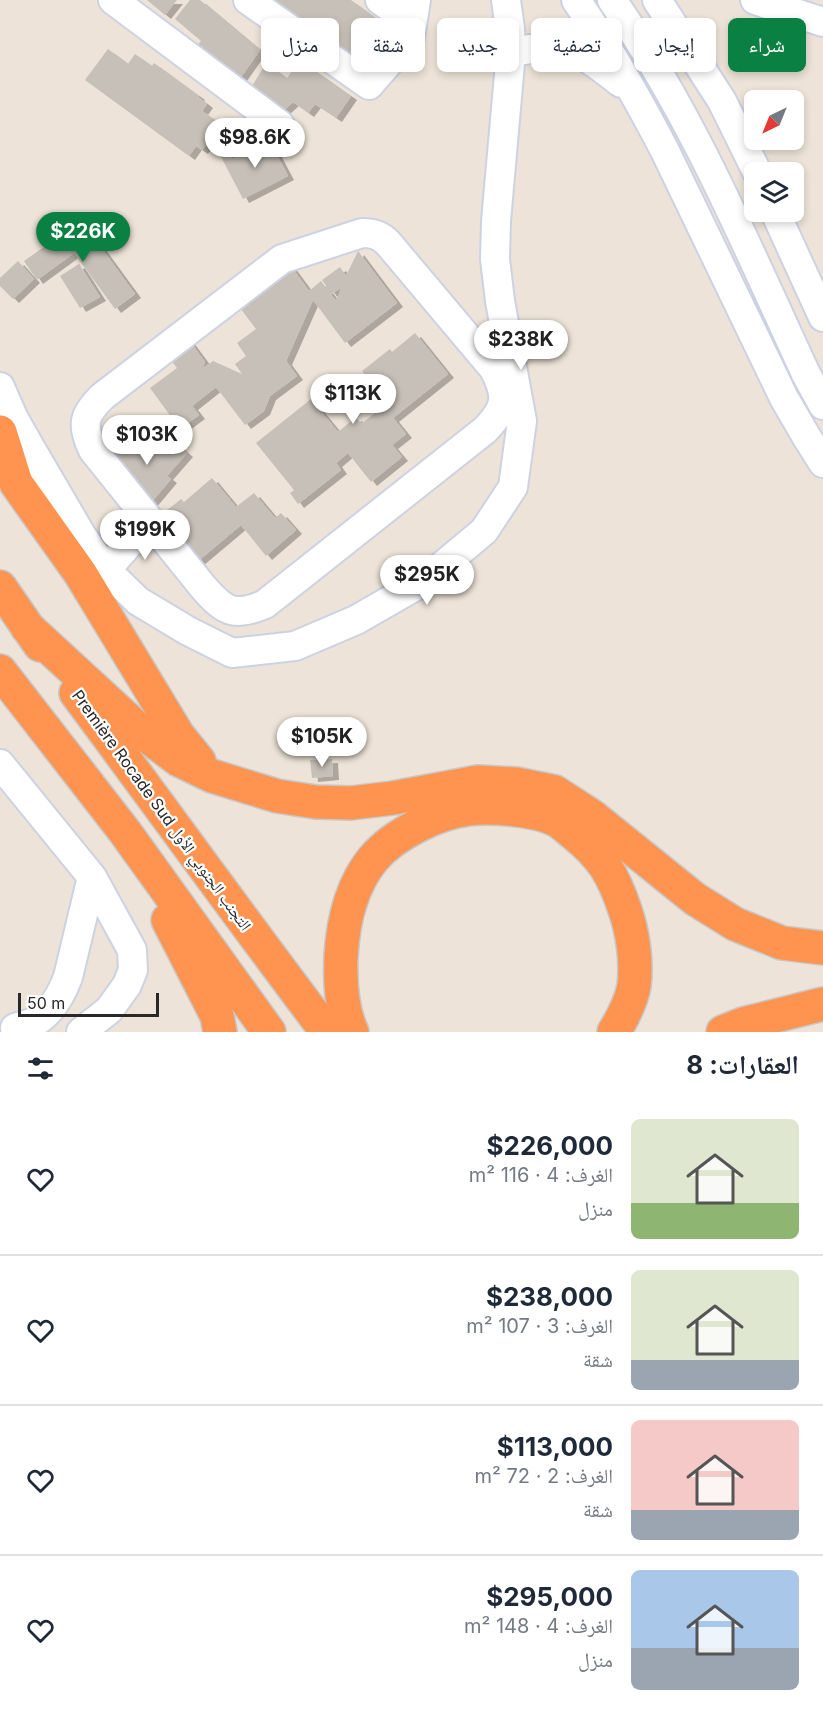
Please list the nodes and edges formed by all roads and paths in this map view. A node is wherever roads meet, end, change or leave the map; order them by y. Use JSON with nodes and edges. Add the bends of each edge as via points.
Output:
{"nodes":[{"id":1,"x":113,"y":0,"type":"edge"},
{"id":2,"x":248,"y":0,"type":"edge"},
{"id":3,"x":380,"y":0,"type":"edge"},
{"id":4,"x":506,"y":0,"type":"edge"},
{"id":5,"x":576,"y":0,"type":"edge"},
{"id":6,"x":612,"y":0,"type":"edge"},
{"id":7,"x":657,"y":0,"type":"edge"},
{"id":8,"x":754,"y":0,"type":"edge"},
{"id":9,"x":414,"y":11,"type":"edge"},
{"id":10,"x":508,"y":18,"type":"edge"},
{"id":11,"x":823,"y":22,"type":"edge"},
{"id":12,"x":519,"y":51,"type":"edge"},
{"id":13,"x":509,"y":72,"type":"edge"},
{"id":14,"x":635,"y":94,"type":"junction"},
{"id":15,"x":280,"y":125,"type":"dead end"},
{"id":16,"x":752,"y":162,"type":"edge"},
{"id":17,"x":780,"y":222,"type":"edge"},
{"id":18,"x":823,"y":317,"type":"edge"},
{"id":19,"x":0,"y":387,"type":"edge"},
{"id":20,"x":823,"y":405,"type":"edge"},
{"id":21,"x":5,"y":425,"type":"edge"},
{"id":22,"x":823,"y":463,"type":"edge"},
{"id":23,"x":149,"y":521,"type":"junction"},
{"id":24,"x":106,"y":570,"type":"junction"},
{"id":25,"x":0,"y":587,"type":"edge"},
{"id":26,"x":27,"y":627,"type":"junction"},
{"id":27,"x":0,"y":672,"type":"edge"},
{"id":28,"x":0,"y":764,"type":"edge"},
{"id":29,"x":212,"y":776,"type":"junction"},
{"id":30,"x":92,"y":876,"type":"junction"},
{"id":31,"x":823,"y":948,"type":"edge"},
{"id":32,"x":823,"y":1004,"type":"edge"},
{"id":33,"x":8,"y":1026,"type":"edge"},
{"id":34,"x":46,"y":1032,"type":"edge"},
{"id":35,"x":81,"y":1032,"type":"edge"},
{"id":36,"x":220,"y":1032,"type":"edge"},
{"id":37,"x":269,"y":1032,"type":"edge"},
{"id":38,"x":327,"y":1032,"type":"edge"},
{"id":39,"x":352,"y":1032,"type":"edge"},
{"id":40,"x":614,"y":1032,"type":"edge"},
{"id":41,"x":723,"y":1032,"type":"edge"}],
"edges":[{"from":1,"to":15,"type":"street"},
{"from":2,"to":9,"type":"street","via":[[369,85],[410,38]]},
{"from":3,"to":9,"type":"street"},
{"from":4,"to":10,"type":"street"},
{"from":5,"to":14,"type":"street"},
{"from":6,"to":20,"type":"street","via":[[693,133]]},
{"from":7,"to":16,"type":"street","via":[[722,101]]},
{"from":8,"to":11,"type":"street"},
{"from":12,"to":14,"type":"street","via":[[552,47],[578,53]]},
{"from":13,"to":24,"type":"street","via":[[495,259],[522,421],[513,487],[484,531],[424,581],[356,620],[295,646],[232,653],[138,602]]},
{"from":14,"to":22,"type":"street","via":[[784,398]]},
{"from":17,"to":18,"type":"street"},
{"from":19,"to":21,"type":"street"},
{"from":21,"to":24,"type":"street"},
{"from":21,"to":29,"type":"highway","via":[[16,483],[80,573],[178,735]]},
{"from":23,"to":23,"type":"street","via":[[216,602],[234,612],[249,611],[265,604],[485,430],[498,417],[503,403],[502,386],[494,369],[381,236],[351,235],[282,259],[91,407],[85,421],[93,450]]},
{"from":23,"to":24,"type":"street"},
{"from":25,"to":26,"type":"highway","name":"Première Rocade Sud التجنب الجنوبي الأول"},
{"from":26,"to":29,"type":"highway","via":[[139,729],[179,760]]},
{"from":26,"to":38,"type":"highway","name":"Première Rocade Sud التجنب الجنوبي الأول"},
{"from":27,"to":36,"type":"highway","via":[[170,923],[217,1016]]},
{"from":27,"to":37,"type":"highway","via":[[125,832]]},
{"from":28,"to":30,"type":"street"},
{"from":29,"to":31,"type":"highway","via":[[277,796],[316,802],[393,798],[478,782],[555,792],[592,816],[695,899],[735,924],[782,943]]},
{"from":30,"to":33,"type":"street","via":[[63,991],[52,1008],[37,1020]]},
{"from":30,"to":35,"type":"street","via":[[132,950],[133,970],[119,999]]},
{"from":32,"to":41,"type":"highway"},
{"from":33,"to":34,"type":"street"},
{"from":39,"to":40,"type":"highway","via":[[342,1000],[342,937],[359,880],[374,858],[396,838],[443,815],[469,809],[529,812],[559,821],[606,866],[616,885],[634,947],[634,987]]}]}
